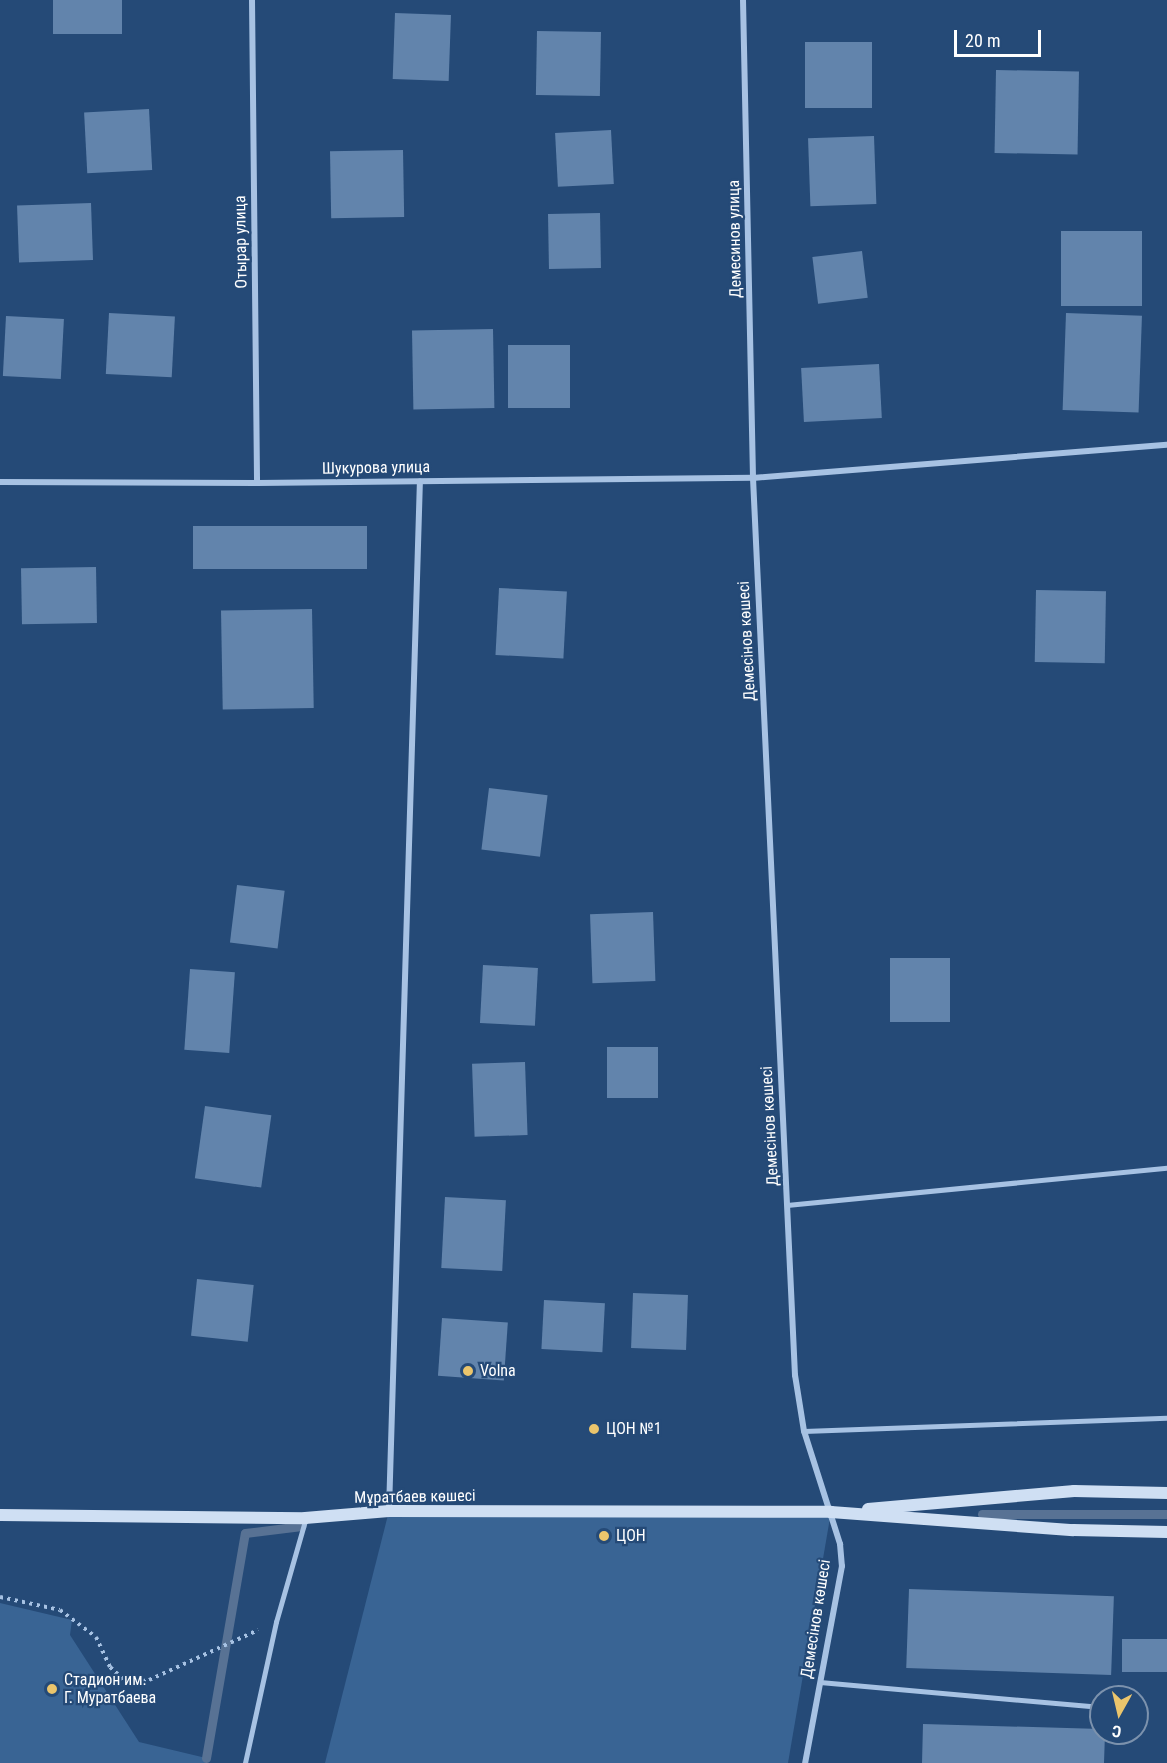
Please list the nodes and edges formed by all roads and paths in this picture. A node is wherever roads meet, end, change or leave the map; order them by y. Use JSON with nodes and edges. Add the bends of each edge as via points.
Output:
{"nodes":[{"id":1,"x":252,"y":0,"type":"edge"},
{"id":2,"x":743,"y":0,"type":"edge"},
{"id":3,"x":1167,"y":445,"type":"edge"},
{"id":4,"x":753,"y":478,"type":"junction"},
{"id":5,"x":420,"y":481,"type":"junction"},
{"id":6,"x":0,"y":482,"type":"edge"},
{"id":7,"x":257,"y":483,"type":"junction"},
{"id":8,"x":1167,"y":1168,"type":"edge"},
{"id":9,"x":787,"y":1204,"type":"junction"},
{"id":10,"x":1167,"y":1418,"type":"edge"},
{"id":11,"x":804,"y":1431,"type":"junction"},
{"id":12,"x":1167,"y":1493,"type":"edge"},
{"id":13,"x":389,"y":1511,"type":"junction"},
{"id":14,"x":831,"y":1512,"type":"junction"},
{"id":15,"x":0,"y":1515,"type":"edge"},
{"id":16,"x":306,"y":1518,"type":"junction"},
{"id":17,"x":1167,"y":1532,"type":"edge"},
{"id":18,"x":0,"y":1597,"type":"edge"},
{"id":19,"x":276,"y":1622,"type":"junction"},
{"id":20,"x":820,"y":1682,"type":"junction"},
{"id":21,"x":1089,"y":1706,"type":"edge"},
{"id":22,"x":245,"y":1763,"type":"edge"},
{"id":23,"x":805,"y":1763,"type":"edge"}],
"edges":[{"from":1,"to":7,"type":"street","name":"Отырар улица"},
{"from":2,"to":4,"type":"street","name":"Демесинов улица"},
{"from":3,"to":4,"type":"street","name":"Шукурова улица"},
{"from":4,"to":5,"type":"street","name":"Шукурова улица"},
{"from":4,"to":9,"type":"street","name":"Демесінов көшесі"},
{"from":5,"to":7,"type":"street","name":"Шукурова улица"},
{"from":5,"to":13,"type":"street"},
{"from":6,"to":7,"type":"street","name":"Шукурова улица"},
{"from":8,"to":9,"type":"lane"},
{"from":9,"to":11,"type":"street","name":"Демесінов көшесі","via":[[795,1375]]},
{"from":10,"to":11,"type":"lane"},
{"from":11,"to":14,"type":"street","name":"Демесінов көшесі"},
{"from":12,"to":14,"type":"street","via":[[1074,1491]]},
{"from":13,"to":14,"type":"street","name":"Мұратбаев көшесі"},
{"from":13,"to":16,"type":"street","name":"Мұратбаев көшесі"},
{"from":14,"to":17,"type":"street","via":[[1073,1530]]},
{"from":14,"to":20,"type":"street","name":"Демесінов көшесі","via":[[842,1566]]},
{"from":15,"to":16,"type":"street","name":"Мұратбаев көшесі"},
{"from":16,"to":19,"type":"lane"},
{"from":18,"to":19,"type":"path","via":[[60,1610],[96,1637],[110,1667],[128,1684],[149,1680]]},
{"from":19,"to":22,"type":"lane"},
{"from":20,"to":21,"type":"lane"},
{"from":20,"to":23,"type":"street","name":"Демесінов көшесі"}]}
